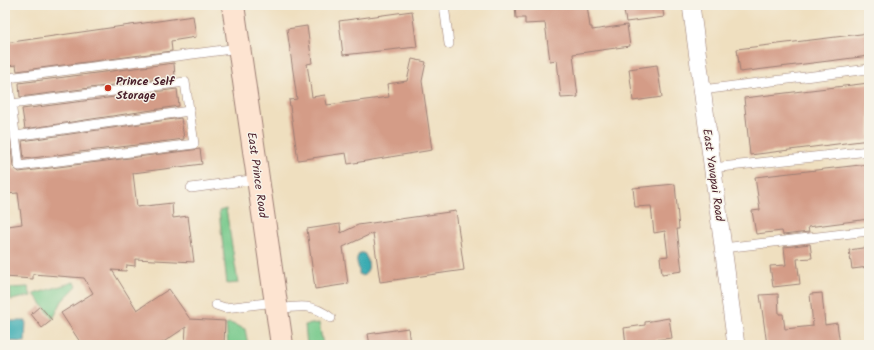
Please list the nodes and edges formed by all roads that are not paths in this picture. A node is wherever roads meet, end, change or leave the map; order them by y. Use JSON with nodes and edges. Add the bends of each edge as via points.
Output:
{"nodes":[{"id":1,"x":235,"y":5,"type":"edge"},
{"id":2,"x":444,"y":5,"type":"edge"},
{"id":3,"x":691,"y":5,"type":"edge"},
{"id":4,"x":449,"y":44,"type":"dead end"},
{"id":5,"x":239,"y":48,"type":"junction"},
{"id":6,"x":869,"y":69,"type":"edge"},
{"id":7,"x":702,"y":90,"type":"junction"},
{"id":8,"x":11,"y":104,"type":"junction"},
{"id":9,"x":189,"y":111,"type":"junction"},
{"id":10,"x":15,"y":136,"type":"junction"},
{"id":11,"x":869,"y":151,"type":"edge"},
{"id":12,"x":712,"y":168,"type":"junction"},
{"id":13,"x":258,"y":179,"type":"junction"},
{"id":14,"x":191,"y":188,"type":"dead end"},
{"id":15,"x":869,"y":231,"type":"edge"},
{"id":16,"x":723,"y":248,"type":"junction"},
{"id":17,"x":216,"y":305,"type":"dead end"},
{"id":18,"x":276,"y":306,"type":"junction"},
{"id":19,"x":331,"y":318,"type":"dead end"},
{"id":20,"x":282,"y":345,"type":"edge"},
{"id":21,"x":736,"y":345,"type":"edge"}],
"edges":[{"from":1,"to":5,"type":"main road","name":"East Prince Road"},
{"from":2,"to":4,"type":"lane"},
{"from":3,"to":7,"type":"street","name":"East Yavapai Road"},
{"from":5,"to":8,"type":"lane","via":[[8,78]]},
{"from":5,"to":13,"type":"main road","name":"East Prince Road"},
{"from":6,"to":7,"type":"lane"},
{"from":7,"to":12,"type":"street","name":"East Yavapai Road"},
{"from":8,"to":9,"type":"lane","via":[[185,82]]},
{"from":8,"to":10,"type":"lane"},
{"from":9,"to":10,"type":"lane"},
{"from":9,"to":10,"type":"lane","via":[[194,144],[19,166]]},
{"from":11,"to":12,"type":"lane"},
{"from":12,"to":16,"type":"street","name":"East Yavapai Road"},
{"from":13,"to":14,"type":"lane"},
{"from":13,"to":18,"type":"main road","name":"East Prince Road"},
{"from":15,"to":16,"type":"lane"},
{"from":16,"to":21,"type":"street","name":"East Yavapai Road"},
{"from":17,"to":18,"type":"lane","via":[[225,308]]},
{"from":18,"to":19,"type":"lane","via":[[301,306],[321,310]]},
{"from":18,"to":20,"type":"main road","name":"East Prince Road"}]}
